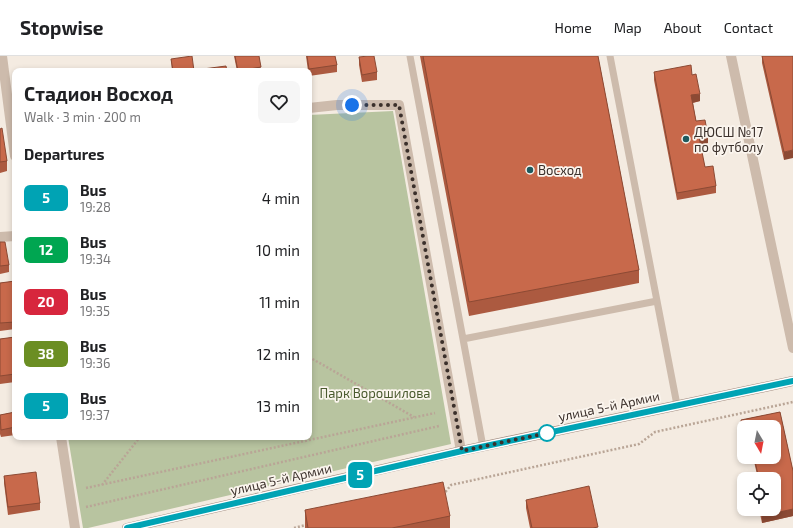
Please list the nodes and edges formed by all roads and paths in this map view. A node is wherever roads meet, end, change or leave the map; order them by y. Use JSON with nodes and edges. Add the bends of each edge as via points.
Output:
{"nodes":[{"id":1,"x":2,"y":56,"type":"edge"},
{"id":2,"x":410,"y":56,"type":"edge"},
{"id":3,"x":610,"y":56,"type":"edge"},
{"id":4,"x":731,"y":56,"type":"edge"},
{"id":5,"x":312,"y":108,"type":"edge"},
{"id":6,"x":12,"y":133,"type":"edge"},
{"id":7,"x":12,"y":236,"type":"edge"},
{"id":8,"x":0,"y":238,"type":"edge"},
{"id":9,"x":657,"y":301,"type":"junction"},
{"id":10,"x":463,"y":338,"type":"junction"},
{"id":11,"x":793,"y":348,"type":"edge"},
{"id":12,"x":312,"y":359,"type":"edge"},
{"id":13,"x":793,"y":381,"type":"edge"},
{"id":14,"x":793,"y":402,"type":"edge"},
{"id":15,"x":677,"y":405,"type":"junction"},
{"id":16,"x":435,"y":413,"type":"dead end"},
{"id":17,"x":414,"y":417,"type":"junction"},
{"id":18,"x":439,"y":426,"type":"dead end"},
{"id":19,"x":312,"y":439,"type":"edge"},
{"id":20,"x":61,"y":440,"type":"edge"},
{"id":21,"x":138,"y":440,"type":"edge"},
{"id":22,"x":308,"y":440,"type":"edge"},
{"id":23,"x":482,"y":447,"type":"junction"},
{"id":24,"x":462,"y":451,"type":"junction"},
{"id":25,"x":102,"y":485,"type":"junction"},
{"id":26,"x":86,"y":488,"type":"dead end"},
{"id":27,"x":442,"y":496,"type":"edge"},
{"id":28,"x":86,"y":507,"type":"dead end"},
{"id":29,"x":310,"y":525,"type":"edge"},
{"id":30,"x":75,"y":528,"type":"edge"},
{"id":31,"x":127,"y":528,"type":"edge"},
{"id":32,"x":294,"y":528,"type":"edge"}],
"edges":[{"from":1,"to":6,"type":"street"},
{"from":2,"to":10,"type":"lane"},
{"from":3,"to":9,"type":"lane"},
{"from":4,"to":11,"type":"street"},
{"from":5,"to":24,"type":"street","via":[[399,105]]},
{"from":7,"to":8,"type":"street"},
{"from":9,"to":10,"type":"lane"},
{"from":9,"to":15,"type":"lane"},
{"from":10,"to":23,"type":"lane"},
{"from":12,"to":17,"type":"path"},
{"from":13,"to":15,"type":"main road","name":"улица 5-й Армии"},
{"from":14,"to":27,"type":"path","via":[[655,432],[640,444],[451,485]]},
{"from":15,"to":23,"type":"main road","name":"улица 5-й Армии"},
{"from":16,"to":17,"type":"path"},
{"from":17,"to":19,"type":"path"},
{"from":18,"to":28,"type":"path"},
{"from":20,"to":30,"type":"street"},
{"from":21,"to":25,"type":"path"},
{"from":22,"to":25,"type":"path"},
{"from":23,"to":24,"type":"main road","name":"улица 5-й Армии"},
{"from":24,"to":31,"type":"main road","name":"улица 5-й Армии"},
{"from":25,"to":26,"type":"path"},
{"from":29,"to":32,"type":"path"}]}
